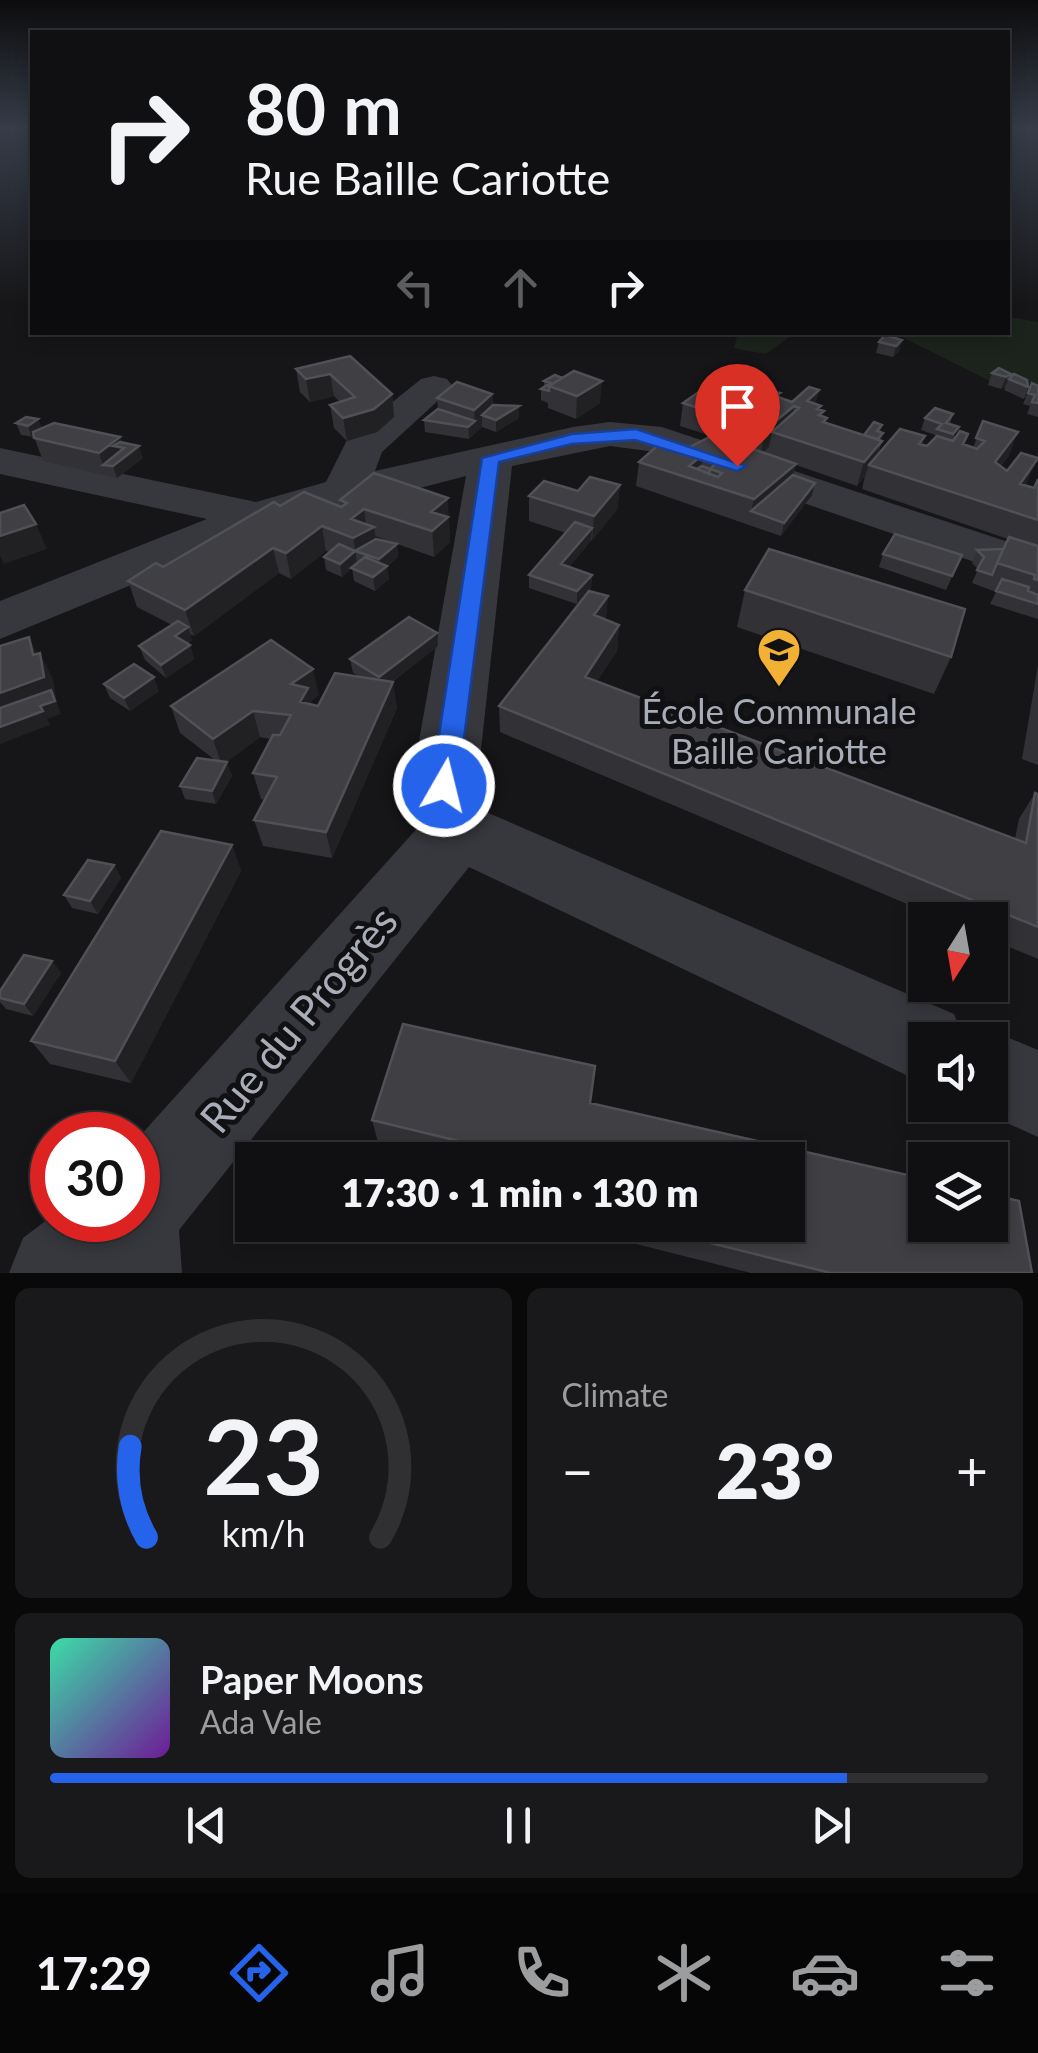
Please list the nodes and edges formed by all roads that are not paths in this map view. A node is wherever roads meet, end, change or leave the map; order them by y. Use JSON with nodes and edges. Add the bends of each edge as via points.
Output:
{"nodes":[{"id":1,"x":434,"y":387,"type":"dead end"},
{"id":2,"x":491,"y":458,"type":"junction"},
{"id":3,"x":0,"y":461,"type":"edge"},
{"id":4,"x":345,"y":492,"type":"junction"},
{"id":5,"x":257,"y":516,"type":"junction"},
{"id":6,"x":1038,"y":569,"type":"edge"},
{"id":7,"x":0,"y":622,"type":"edge"},
{"id":8,"x":458,"y":830,"type":"junction"},
{"id":9,"x":908,"y":1035,"type":"edge"},
{"id":10,"x":1008,"y":1080,"type":"edge"},
{"id":11,"x":1038,"y":1094,"type":"edge"},
{"id":12,"x":160,"y":1181,"type":"edge"},
{"id":13,"x":99,"y":1242,"type":"edge"},
{"id":14,"x":130,"y":1242,"type":"edge"},
{"id":15,"x":58,"y":1273,"type":"edge"},
{"id":16,"x":133,"y":1273,"type":"edge"}],
"edges":[{"from":1,"to":4,"type":"street","via":[[363,447]]},
{"from":2,"to":4,"type":"street"},
{"from":2,"to":6,"type":"street","via":[[572,439],[636,434]]},
{"from":2,"to":8,"type":"street","via":[[444,786]]},
{"from":3,"to":5,"type":"street"},
{"from":4,"to":5,"type":"street"},
{"from":5,"to":7,"type":"street"},
{"from":8,"to":9,"type":"street"},
{"from":8,"to":12,"type":"street","name":"Rue du Progrès"},
{"from":10,"to":11,"type":"street"},
{"from":13,"to":15,"type":"street"},
{"from":14,"to":16,"type":"street"}]}
